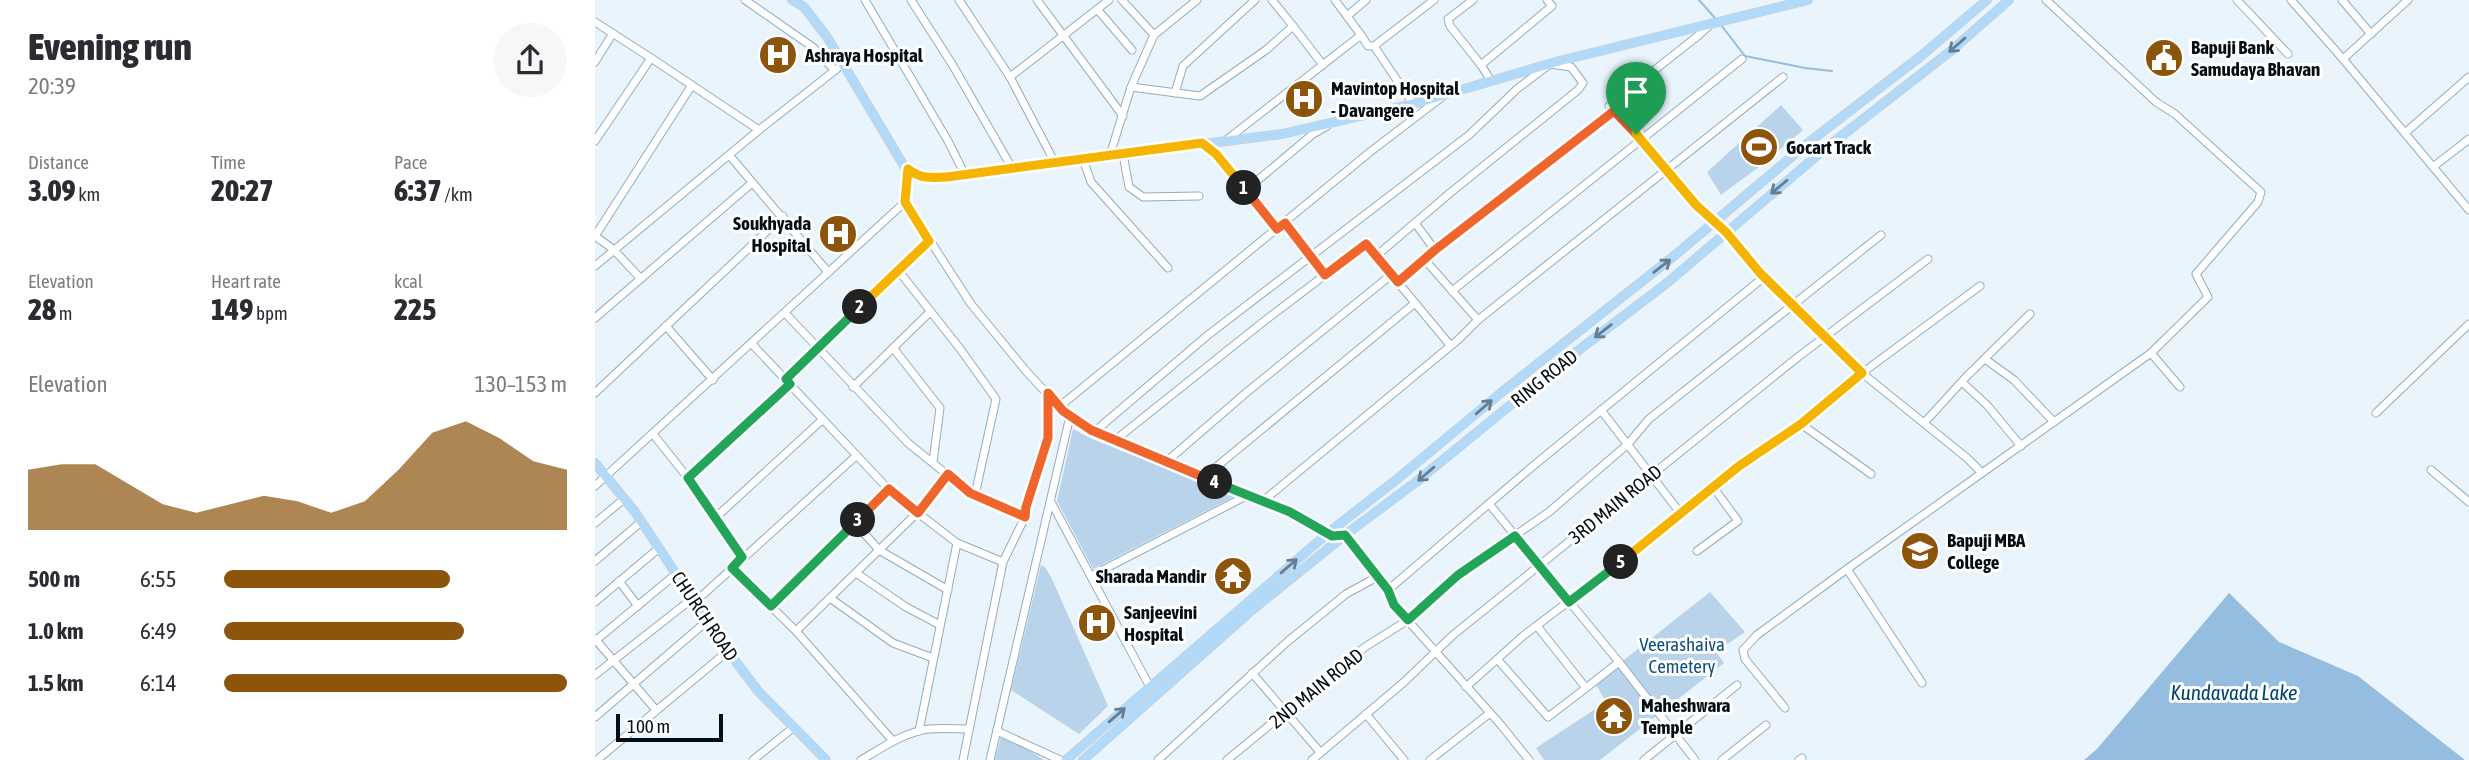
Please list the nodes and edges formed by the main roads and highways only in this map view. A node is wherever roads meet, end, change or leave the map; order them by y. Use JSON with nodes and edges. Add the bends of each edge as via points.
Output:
{"nodes":[{"id":1,"x":792,"y":0,"type":"edge"},
{"id":2,"x":1808,"y":0,"type":"edge"},
{"id":3,"x":1987,"y":0,"type":"edge"},
{"id":4,"x":2009,"y":0,"type":"edge"},
{"id":5,"x":595,"y":463,"type":"edge"},
{"id":6,"x":825,"y":760,"type":"edge"},
{"id":7,"x":1063,"y":760,"type":"edge"},
{"id":8,"x":1083,"y":760,"type":"edge"}],
"edges":[{"from":1,"to":2,"type":"main road","via":[[804,7],[827,37],[839,67],[896,154],[916,176],[929,178],[1282,134]]},
{"from":7,"to":3,"type":"main road","name":"RING ROAD","one_way":true,"via":[[1328,533]]},
{"from":4,"to":8,"type":"main road","name":"RING ROAD","one_way":true,"via":[[1667,283],[1252,610]]},
{"from":5,"to":6,"type":"main road","name":"CHURCH ROAD","via":[[758,691]]}]}
